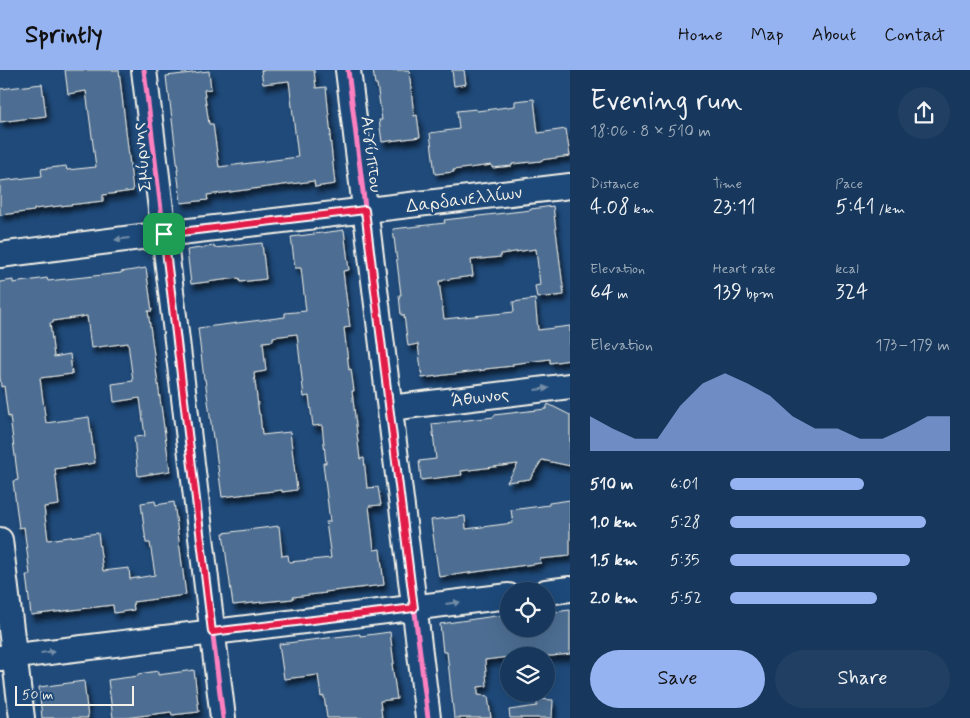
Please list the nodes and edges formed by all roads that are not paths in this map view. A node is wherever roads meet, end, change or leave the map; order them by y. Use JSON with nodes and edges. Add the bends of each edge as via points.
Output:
{"nodes":[{"id":1,"x":144,"y":70,"type":"edge"},
{"id":2,"x":348,"y":70,"type":"edge"},
{"id":3,"x":570,"y":186,"type":"edge"},
{"id":4,"x":365,"y":210,"type":"junction"},
{"id":5,"x":164,"y":234,"type":"junction"},
{"id":6,"x":0,"y":255,"type":"edge"},
{"id":7,"x":570,"y":386,"type":"edge"},
{"id":8,"x":390,"y":408,"type":"junction"},
{"id":9,"x":0,"y":540,"type":"edge"},
{"id":10,"x":570,"y":589,"type":"edge"},
{"id":11,"x":555,"y":591,"type":"edge"},
{"id":12,"x":500,"y":597,"type":"edge"},
{"id":13,"x":414,"y":608,"type":"junction"},
{"id":14,"x":212,"y":632,"type":"junction"},
{"id":15,"x":7,"y":657,"type":"edge"},
{"id":16,"x":22,"y":718,"type":"edge"},
{"id":17,"x":223,"y":718,"type":"edge"},
{"id":18,"x":428,"y":718,"type":"edge"}],
"edges":[{"from":1,"to":5,"type":"street","name":"Σμύρνης"},
{"from":2,"to":4,"type":"street","name":"Αιγύπτου"},
{"from":3,"to":4,"type":"street","name":"Δαρδανελλίων"},
{"from":4,"to":5,"type":"street","name":"Δαρδανελλίων"},
{"from":4,"to":8,"type":"street","name":"Αιγύπτου"},
{"from":5,"to":6,"type":"street","name":"Δαρδανελλίων","one_way":true},
{"from":5,"to":14,"type":"street","name":"Σμύρνης"},
{"from":8,"to":7,"type":"street","name":"Άθωνος","one_way":true},
{"from":8,"to":13,"type":"street","name":"Αιγύπτου"},
{"from":9,"to":15,"type":"street"},
{"from":10,"to":11,"type":"street"},
{"from":13,"to":12,"type":"street","one_way":true},
{"from":13,"to":14,"type":"street"},
{"from":13,"to":18,"type":"street","name":"Αιγύπτου"},
{"from":15,"to":14,"type":"street","one_way":true},
{"from":14,"to":17,"type":"street","name":"Σμύρνης"},
{"from":15,"to":16,"type":"street"}]}
